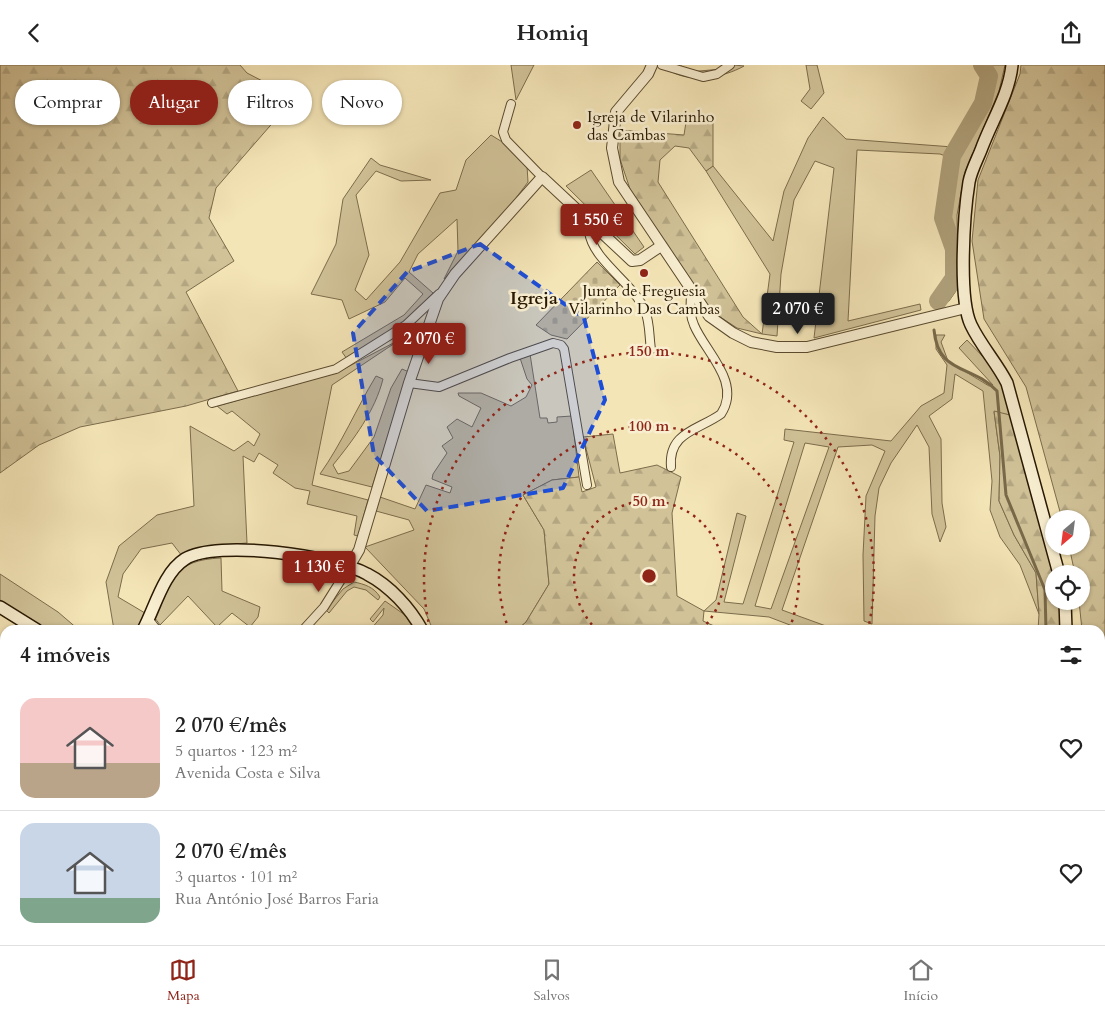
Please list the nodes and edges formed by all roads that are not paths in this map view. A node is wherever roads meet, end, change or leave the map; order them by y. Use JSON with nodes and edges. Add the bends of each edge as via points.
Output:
{"nodes":[{"id":1,"x":652,"y":65,"type":"edge"},
{"id":2,"x":662,"y":65,"type":"edge"},
{"id":3,"x":730,"y":65,"type":"edge"},
{"id":4,"x":1012,"y":65,"type":"edge"},
{"id":5,"x":511,"y":104,"type":"dead end"},
{"id":6,"x":542,"y":177,"type":"junction"},
{"id":7,"x":594,"y":226,"type":"junction"},
{"id":8,"x":661,"y":246,"type":"junction"},
{"id":9,"x":446,"y":287,"type":"junction"},
{"id":10,"x":691,"y":290,"type":"junction"},
{"id":11,"x":966,"y":308,"type":"junction"},
{"id":12,"x":651,"y":349,"type":"dead end"},
{"id":13,"x":409,"y":383,"type":"junction"},
{"id":14,"x":212,"y":403,"type":"dead end"},
{"id":15,"x":672,"y":467,"type":"dead end"},
{"id":16,"x":587,"y":485,"type":"dead end"},
{"id":17,"x":1057,"y":565,"type":"edge"},
{"id":18,"x":349,"y":567,"type":"junction"},
{"id":19,"x":0,"y":607,"type":"edge"},
{"id":20,"x":1065,"y":610,"type":"edge"},
{"id":21,"x":29,"y":625,"type":"edge"},
{"id":22,"x":146,"y":625,"type":"edge"},
{"id":23,"x":307,"y":625,"type":"edge"},
{"id":24,"x":419,"y":625,"type":"edge"},
{"id":25,"x":1066,"y":625,"type":"edge"}],
"edges":[{"from":1,"to":8,"type":"street","via":[[616,112],[612,148],[619,182]]},
{"from":2,"to":3,"type":"street","via":[[703,77],[716,74]]},
{"from":4,"to":11,"type":"main road","via":[[1003,100],[986,134],[970,181],[964,250]]},
{"from":5,"to":6,"type":"street","via":[[503,132],[506,140]]},
{"from":6,"to":7,"type":"street"},
{"from":6,"to":9,"type":"street"},
{"from":7,"to":8,"type":"street","via":[[632,261],[640,260]]},
{"from":7,"to":12,"type":"street","via":[[589,232],[594,246],[645,310]]},
{"from":8,"to":10,"type":"street"},
{"from":9,"to":13,"type":"street","via":[[438,299]]},
{"from":9,"to":14,"type":"street","via":[[406,325],[336,369]]},
{"from":10,"to":11,"type":"street","via":[[709,317],[733,333],[777,347],[807,347]]},
{"from":10,"to":15,"type":"street","via":[[691,318],[722,371],[726,402],[721,414],[676,443],[671,455]]},
{"from":11,"to":17,"type":"main road","via":[[971,325],[1007,383]]},
{"from":13,"to":16,"type":"street","via":[[439,387],[553,343],[561,345]]},
{"from":13,"to":18,"type":"street","via":[[359,551]]},
{"from":18,"to":22,"type":"main road","via":[[272,551],[231,550],[197,555],[185,559],[171,573]]},
{"from":18,"to":23,"type":"street","via":[[324,607]]},
{"from":18,"to":24,"type":"main road","via":[[367,573],[387,588]]},
{"from":19,"to":21,"type":"main road"},
{"from":20,"to":25,"type":"main road"}]}
